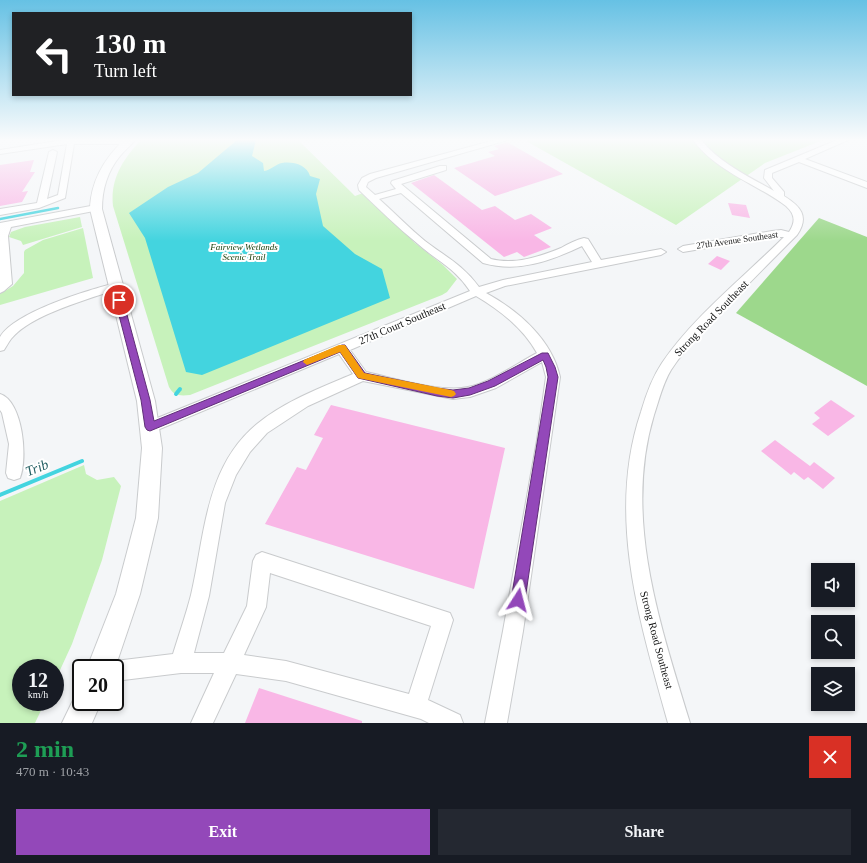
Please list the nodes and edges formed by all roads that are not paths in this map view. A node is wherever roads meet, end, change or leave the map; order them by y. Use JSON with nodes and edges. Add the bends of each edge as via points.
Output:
{"nodes":[{"id":1,"x":48,"y":174,"type":"edge"},
{"id":2,"x":66,"y":174,"type":"edge"},
{"id":3,"x":102,"y":174,"type":"edge"},
{"id":4,"x":381,"y":174,"type":"edge"},
{"id":5,"x":425,"y":174,"type":"edge"},
{"id":6,"x":739,"y":174,"type":"edge"},
{"id":7,"x":768,"y":174,"type":"edge"},
{"id":8,"x":837,"y":174,"type":"edge"},
{"id":9,"x":867,"y":185,"type":"edge"},
{"id":10,"x":402,"y":190,"type":"junction"},
{"id":11,"x":779,"y":197,"type":"junction"},
{"id":12,"x":373,"y":198,"type":"junction"},
{"id":13,"x":41,"y":204,"type":"junction"},
{"id":14,"x":96,"y":208,"type":"junction"},
{"id":15,"x":0,"y":212,"type":"edge"},
{"id":16,"x":3,"y":226,"type":"edge"},
{"id":17,"x":791,"y":236,"type":"junction"},
{"id":18,"x":683,"y":248,"type":"dead end"},
{"id":19,"x":661,"y":252,"type":"dead end"},
{"id":20,"x":599,"y":265,"type":"junction"},
{"id":21,"x":116,"y":286,"type":"junction"},
{"id":22,"x":0,"y":289,"type":"edge"},
{"id":23,"x":477,"y":292,"type":"junction"},
{"id":24,"x":0,"y":344,"type":"edge"},
{"id":25,"x":342,"y":348,"type":"junction"},
{"id":26,"x":545,"y":355,"type":"junction"},
{"id":27,"x":362,"y":376,"type":"junction"},
{"id":28,"x":0,"y":399,"type":"edge"},
{"id":29,"x":150,"y":427,"type":"junction"},
{"id":30,"x":14,"y":473,"type":"dead end"},
{"id":31,"x":104,"y":659,"type":"edge"},
{"id":32,"x":181,"y":662,"type":"junction"},
{"id":33,"x":230,"y":663,"type":"junction"},
{"id":34,"x":124,"y":670,"type":"edge"},
{"id":35,"x":415,"y":707,"type":"junction"},
{"id":36,"x":83,"y":711,"type":"edge"},
{"id":37,"x":77,"y":723,"type":"edge"},
{"id":38,"x":202,"y":723,"type":"edge"},
{"id":39,"x":452,"y":723,"type":"edge"},
{"id":40,"x":496,"y":723,"type":"edge"},
{"id":41,"x":679,"y":723,"type":"edge"}],
"edges":[{"from":1,"to":13,"type":"street"},
{"from":2,"to":13,"type":"street","via":[[62,196]]},
{"from":3,"to":14,"type":"main road","via":[[96,196]]},
{"from":4,"to":12,"type":"street","via":[[364,180],[362,184],[362,188]]},
{"from":5,"to":10,"type":"street","via":[[395,183]]},
{"from":6,"to":11,"type":"street","name":"Strong Road Southeast"},
{"from":7,"to":11,"type":"street","via":[[768,178],[781,194]]},
{"from":8,"to":9,"type":"street"},
{"from":10,"to":12,"type":"street"},
{"from":10,"to":20,"type":"street","via":[[487,261],[494,264],[504,265],[544,258],[584,241]]},
{"from":11,"to":17,"type":"street","name":"Strong Road Southeast","via":[[794,208],[799,218],[798,226]]},
{"from":12,"to":23,"type":"street","via":[[422,243],[451,263]]},
{"from":13,"to":15,"type":"street"},
{"from":14,"to":16,"type":"street"},
{"from":14,"to":21,"type":"main road"},
{"from":16,"to":22,"type":"street","via":[[6,284]]},
{"from":17,"to":18,"type":"street","name":"27th Avenue Southeast","via":[[772,234]]},
{"from":17,"to":41,"type":"street","name":"Strong Road Southeast","via":[[683,344],[660,378],[639,435],[634,466],[633,506],[636,544],[647,607]]},
{"from":19,"to":20,"type":"street","name":"27th Court Southeast"},
{"from":20,"to":23,"type":"street","name":"27th Court Southeast","via":[[503,283]]},
{"from":21,"to":24,"type":"street","via":[[31,317],[14,329]]},
{"from":21,"to":29,"type":"main road","via":[[146,400]]},
{"from":23,"to":25,"type":"street","name":"27th Court Southeast"},
{"from":23,"to":26,"type":"street","via":[[503,308],[526,328]]},
{"from":25,"to":27,"type":"street"},
{"from":25,"to":29,"type":"street","name":"27th Court Southeast"},
{"from":26,"to":27,"type":"street","via":[[491,384],[470,392],[453,394]]},
{"from":26,"to":40,"type":"street","via":[[553,377]]},
{"from":27,"to":32,"type":"street","via":[[303,402],[262,429],[229,472],[217,503],[200,596]]},
{"from":28,"to":30,"type":"street","via":[[9,412],[17,444]]},
{"from":29,"to":31,"type":"main road","via":[[152,448],[147,518],[128,594]]},
{"from":32,"to":33,"type":"street"},
{"from":32,"to":34,"type":"street"},
{"from":33,"to":35,"type":"street","via":[[286,671]]},
{"from":33,"to":35,"type":"street","via":[[256,607],[262,561],[442,620]]},
{"from":33,"to":38,"type":"street"},
{"from":35,"to":39,"type":"street"},
{"from":36,"to":37,"type":"main road"}]}
